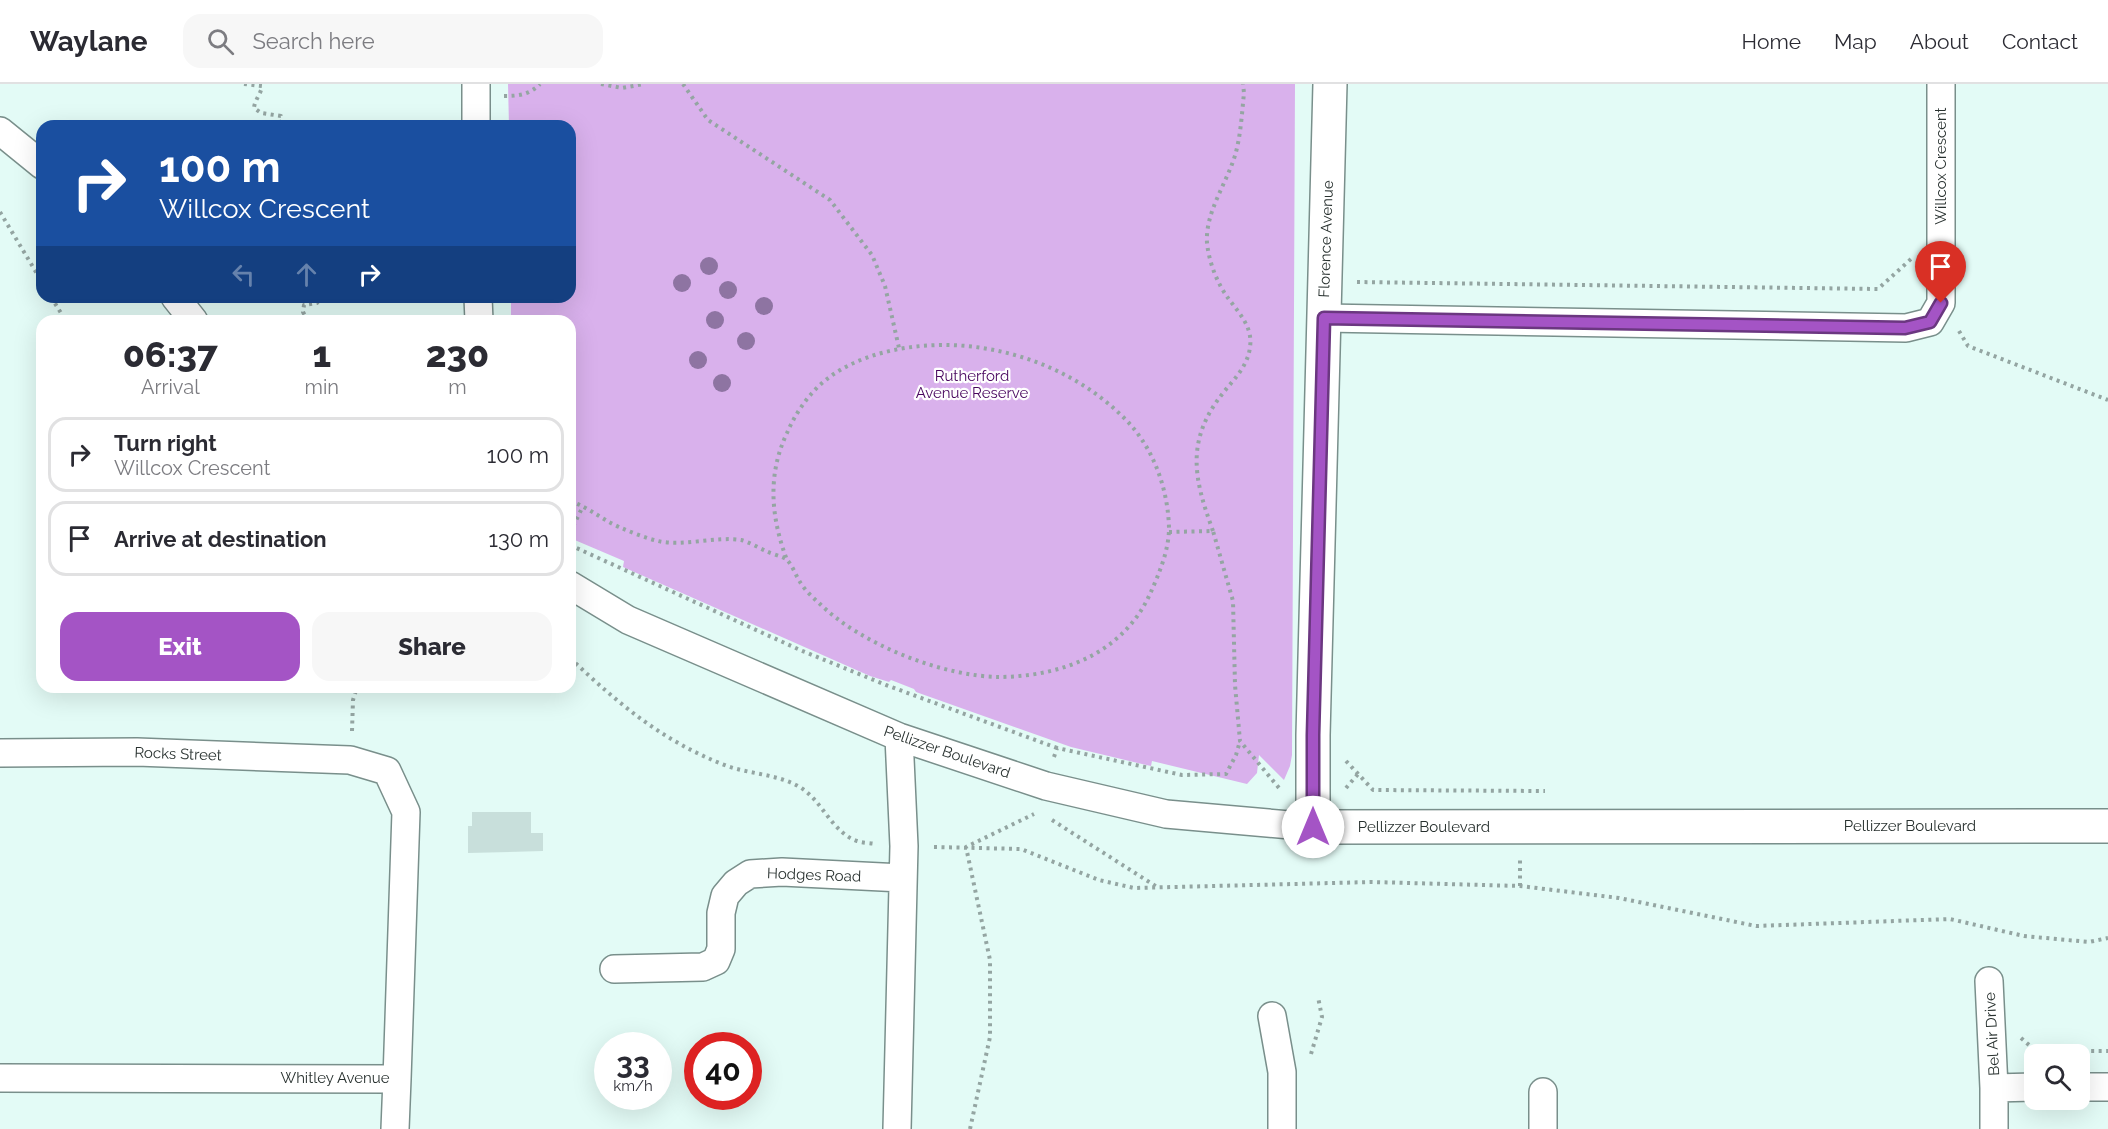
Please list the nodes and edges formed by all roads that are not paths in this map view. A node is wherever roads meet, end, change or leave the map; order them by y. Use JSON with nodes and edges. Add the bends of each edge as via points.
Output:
{"nodes":[{"id":1,"x":1330,"y":84,"type":"edge"},
{"id":2,"x":1941,"y":84,"type":"edge"},
{"id":3,"x":476,"y":91,"type":"edge"},
{"id":4,"x":476,"y":120,"type":"edge"},
{"id":5,"x":0,"y":131,"type":"edge"},
{"id":6,"x":36,"y":160,"type":"edge"},
{"id":7,"x":180,"y":303,"type":"edge"},
{"id":8,"x":189,"y":315,"type":"edge"},
{"id":9,"x":1336,"y":318,"type":"junction"},
{"id":10,"x":576,"y":589,"type":"edge"},
{"id":11,"x":899,"y":737,"type":"junction"},
{"id":12,"x":0,"y":753,"type":"edge"},
{"id":13,"x":353,"y":761,"type":"joint"},
{"id":14,"x":2108,"y":826,"type":"edge"},
{"id":15,"x":1313,"y":827,"type":"junction"},
{"id":16,"x":902,"y":878,"type":"junction"},
{"id":17,"x":614,"y":969,"type":"dead end"},
{"id":18,"x":1989,"y":981,"type":"dead end"},
{"id":19,"x":1272,"y":1016,"type":"dead end"},
{"id":20,"x":0,"y":1078,"type":"edge"},
{"id":21,"x":398,"y":1078,"type":"junction"},
{"id":22,"x":2024,"y":1087,"type":"edge"},
{"id":23,"x":2090,"y":1087,"type":"edge"},
{"id":24,"x":2108,"y":1087,"type":"edge"},
{"id":25,"x":1994,"y":1088,"type":"junction"},
{"id":26,"x":1543,"y":1092,"type":"dead end"},
{"id":27,"x":395,"y":1129,"type":"edge"},
{"id":28,"x":897,"y":1129,"type":"edge"},
{"id":29,"x":1282,"y":1129,"type":"edge"},
{"id":30,"x":1543,"y":1129,"type":"edge"},
{"id":31,"x":1994,"y":1129,"type":"edge"}],
"edges":[{"from":1,"to":9,"type":"street","name":"Florence Avenue"},
{"from":2,"to":9,"type":"street","name":"Willcox Crescent","via":[[1941,303],[1930,322],[1905,328]]},
{"from":3,"to":4,"type":"street"},
{"from":5,"to":6,"type":"street"},
{"from":7,"to":8,"type":"street"},
{"from":9,"to":15,"type":"street","name":"Florence Avenue","via":[[1313,735]]},
{"from":10,"to":11,"type":"street","name":"Pellizzer Boulevard","via":[[628,620]]},
{"from":11,"to":15,"type":"street","name":"Pellizzer Boulevard","via":[[1046,786],[1166,814]]},
{"from":11,"to":16,"type":"street"},
{"from":12,"to":13,"type":"street","name":"Rocks Street","via":[[137,752]]},
{"from":13,"to":21,"type":"street","name":"Whitley Avenue","via":[[387,771],[406,812]]},
{"from":14,"to":15,"type":"street","name":"Pellizzer Boulevard"},
{"from":16,"to":17,"type":"street","name":"Hodges Road","via":[[750,874],[725,896],[721,949],[716,961],[703,968]]},
{"from":16,"to":28,"type":"street"},
{"from":18,"to":25,"type":"street","name":"Bel Air Drive"},
{"from":19,"to":29,"type":"street","via":[[1282,1072]]},
{"from":20,"to":21,"type":"street","name":"Whitley Avenue"},
{"from":21,"to":27,"type":"street"},
{"from":22,"to":25,"type":"street","name":"Bel Air Drive"},
{"from":23,"to":24,"type":"street"},
{"from":25,"to":31,"type":"street","name":"Bel Air Drive"},
{"from":26,"to":30,"type":"street"}]}
